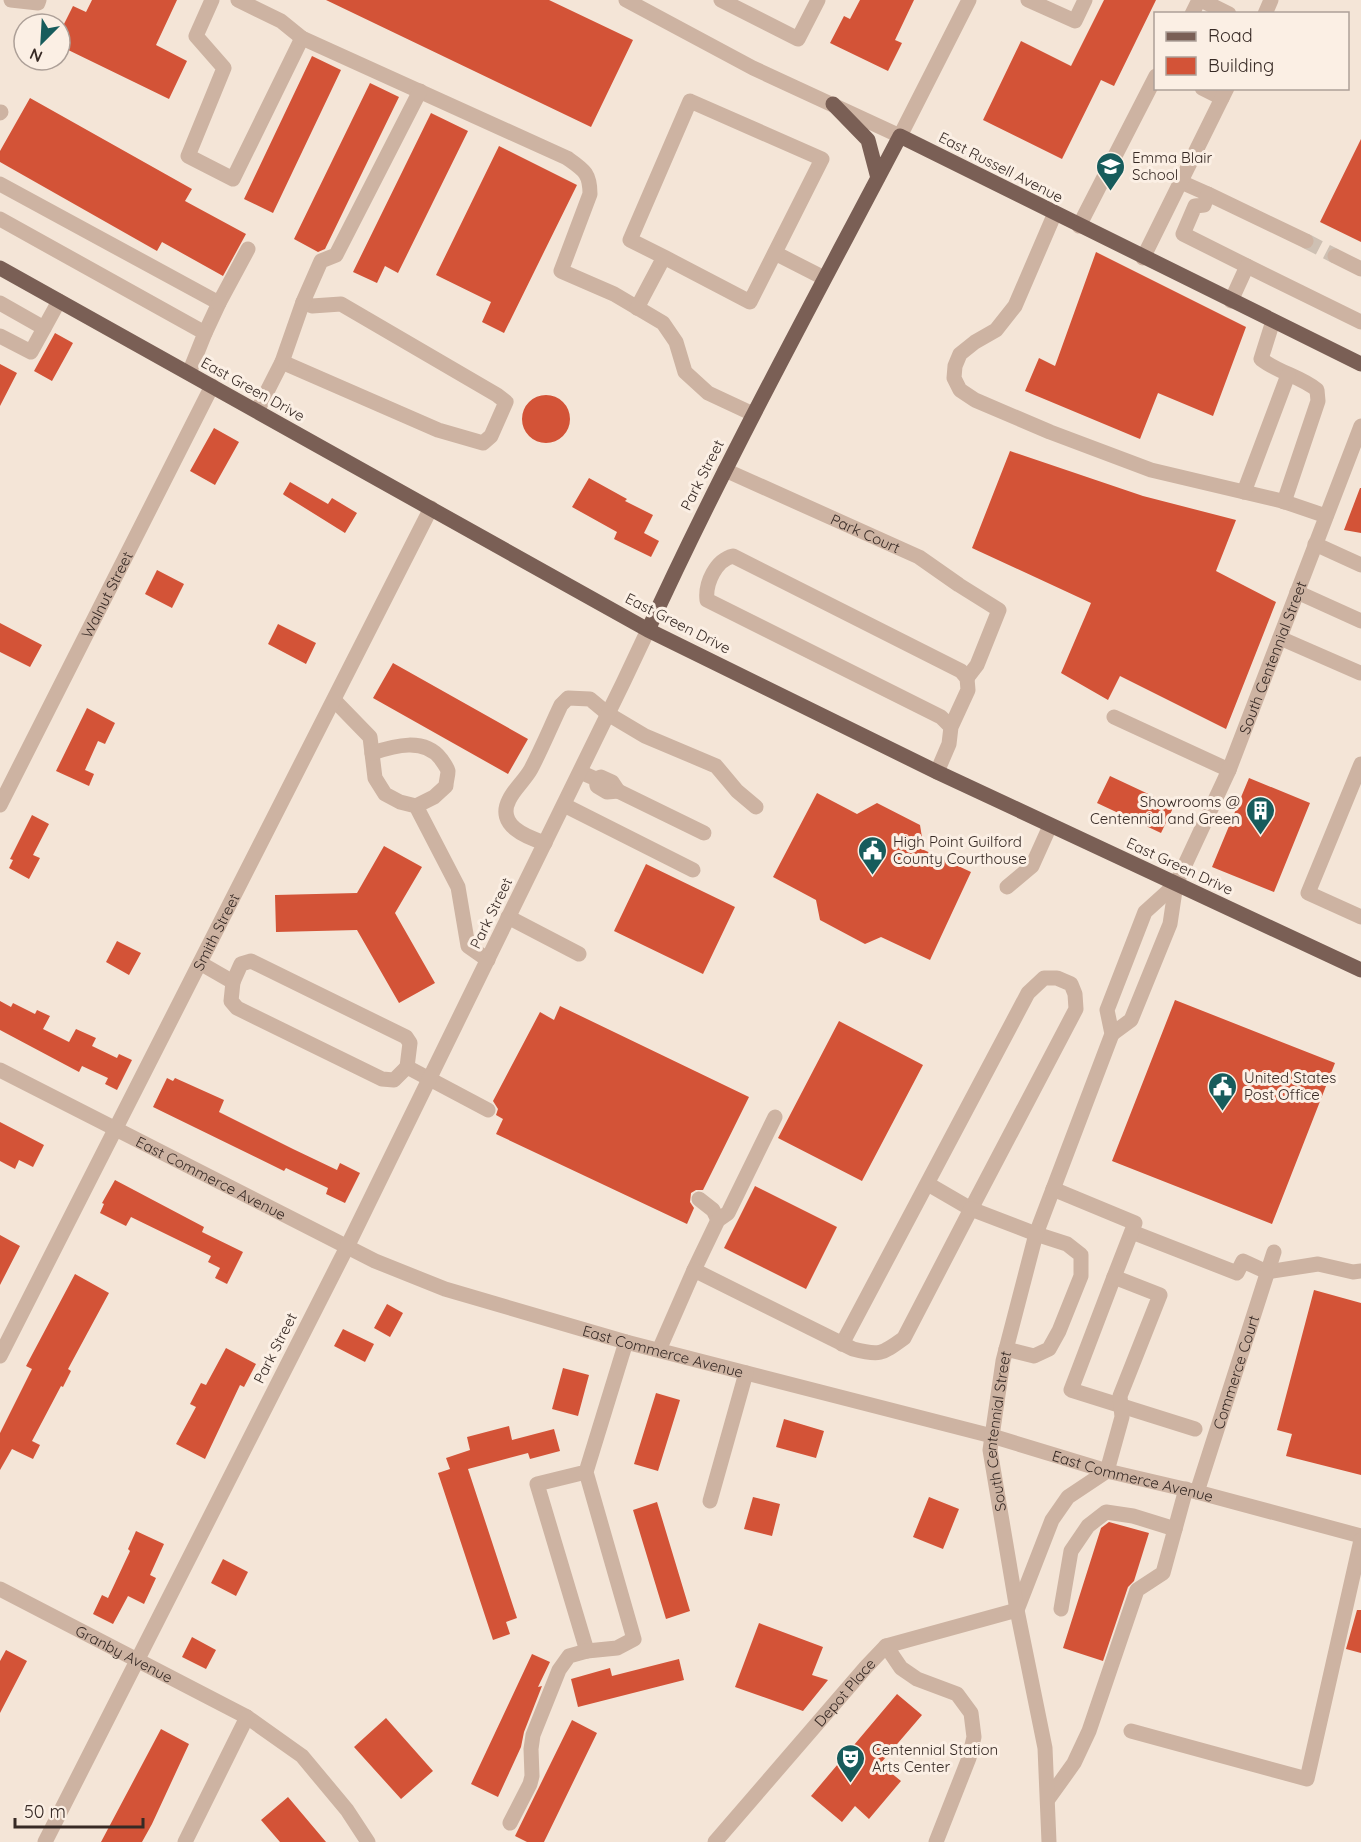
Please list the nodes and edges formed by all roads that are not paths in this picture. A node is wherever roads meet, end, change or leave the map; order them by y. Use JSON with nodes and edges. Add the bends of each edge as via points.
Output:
{"nodes":[{"id":1,"x":11,"y":0,"type":"edge"},
{"id":2,"x":39,"y":0,"type":"edge"},
{"id":3,"x":212,"y":0,"type":"edge"},
{"id":4,"x":238,"y":0,"type":"edge"},
{"id":5,"x":626,"y":0,"type":"edge"},
{"id":6,"x":721,"y":0,"type":"edge"},
{"id":7,"x":818,"y":0,"type":"edge"},
{"id":8,"x":969,"y":0,"type":"edge"},
{"id":9,"x":1028,"y":0,"type":"edge"},
{"id":10,"x":1085,"y":0,"type":"edge"},
{"id":11,"x":1200,"y":0,"type":"edge"},
{"id":12,"x":1224,"y":12,"type":"edge"},
{"id":13,"x":302,"y":38,"type":"junction"},
{"id":14,"x":1154,"y":78,"type":"edge"},
{"id":15,"x":1210,"y":90,"type":"edge"},
{"id":16,"x":420,"y":91,"type":"junction"},
{"id":17,"x":1225,"y":94,"type":"edge"},
{"id":18,"x":833,"y":104,"type":"junction"},
{"id":19,"x":900,"y":136,"type":"junction"},
{"id":20,"x":878,"y":178,"type":"junction"},
{"id":21,"x":1181,"y":182,"type":"junction"},
{"id":22,"x":0,"y":184,"type":"edge"},
{"id":23,"x":1208,"y":194,"type":"junction"},
{"id":24,"x":1055,"y":213,"type":"junction"},
{"id":25,"x":0,"y":219,"type":"edge"},
{"id":26,"x":1079,"y":226,"type":"junction"},
{"id":27,"x":1306,"y":241,"type":"tunnel mouth"},
{"id":28,"x":248,"y":249,"type":"dead end"},
{"id":29,"x":775,"y":253,"type":"junction"},
{"id":30,"x":1335,"y":256,"type":"tunnel mouth"},
{"id":31,"x":664,"y":257,"type":"junction"},
{"id":32,"x":1143,"y":258,"type":"junction"},
{"id":33,"x":1247,"y":267,"type":"junction"},
{"id":34,"x":0,"y":268,"type":"edge"},
{"id":35,"x":1361,"y":269,"type":"edge"},
{"id":36,"x":824,"y":278,"type":"junction"},
{"id":37,"x":59,"y":301,"type":"junction"},
{"id":38,"x":1231,"y":301,"type":"junction"},
{"id":39,"x":303,"y":302,"type":"junction"},
{"id":40,"x":0,"y":303,"type":"edge"},
{"id":41,"x":219,"y":303,"type":"junction"},
{"id":42,"x":637,"y":308,"type":"junction"},
{"id":43,"x":1273,"y":321,"type":"junction"},
{"id":44,"x":1361,"y":322,"type":"edge"},
{"id":45,"x":44,"y":328,"type":"junction"},
{"id":46,"x":205,"y":333,"type":"junction"},
{"id":47,"x":0,"y":336,"type":"edge"},
{"id":48,"x":282,"y":362,"type":"junction"},
{"id":49,"x":1361,"y":364,"type":"edge"},
{"id":50,"x":189,"y":373,"type":"junction"},
{"id":51,"x":1288,"y":375,"type":"junction"},
{"id":52,"x":212,"y":386,"type":"junction"},
{"id":53,"x":257,"y":411,"type":"junction"},
{"id":54,"x":753,"y":414,"type":"junction"},
{"id":55,"x":1361,"y":426,"type":"edge"},
{"id":56,"x":725,"y":470,"type":"junction"},
{"id":57,"x":1245,"y":492,"type":"junction"},
{"id":58,"x":1284,"y":502,"type":"junction"},
{"id":59,"x":431,"y":508,"type":"junction"},
{"id":60,"x":1326,"y":516,"type":"junction"},
{"id":61,"x":1315,"y":544,"type":"junction"},
{"id":62,"x":1361,"y":565,"type":"edge"},
{"id":63,"x":1297,"y":592,"type":"junction"},
{"id":64,"x":1361,"y":621,"type":"edge"},
{"id":65,"x":648,"y":630,"type":"junction"},
{"id":66,"x":1280,"y":638,"type":"junction"},
{"id":67,"x":1360,"y":674,"type":"edge"},
{"id":68,"x":967,"y":678,"type":"junction"},
{"id":69,"x":334,"y":700,"type":"junction"},
{"id":70,"x":608,"y":714,"type":"junction"},
{"id":71,"x":1114,"y":717,"type":"dead end"},
{"id":72,"x":951,"y":727,"type":"junction"},
{"id":73,"x":372,"y":753,"type":"junction"},
{"id":74,"x":1361,"y":764,"type":"edge"},
{"id":75,"x":1229,"y":770,"type":"junction"},
{"id":76,"x":580,"y":772,"type":"junction"},
{"id":77,"x":937,"y":772,"type":"junction"},
{"id":78,"x":0,"y":805,"type":"edge"},
{"id":79,"x":564,"y":805,"type":"junction"},
{"id":80,"x":416,"y":806,"type":"junction"},
{"id":81,"x":756,"y":807,"type":"dead end"},
{"id":82,"x":1050,"y":826,"type":"junction"},
{"id":83,"x":704,"y":833,"type":"dead end"},
{"id":84,"x":545,"y":843,"type":"junction"},
{"id":85,"x":693,"y":870,"type":"dead end"},
{"id":86,"x":1176,"y":884,"type":"junction"},
{"id":87,"x":1007,"y":887,"type":"dead end"},
{"id":88,"x":1361,"y":917,"type":"edge"},
{"id":89,"x":508,"y":918,"type":"junction"},
{"id":90,"x":579,"y":954,"type":"dead end"},
{"id":91,"x":488,"y":960,"type":"junction"},
{"id":92,"x":200,"y":963,"type":"junction"},
{"id":93,"x":1361,"y":970,"type":"edge"},
{"id":94,"x":233,"y":982,"type":"junction"},
{"id":95,"x":1112,"y":1034,"type":"junction"},
{"id":96,"x":406,"y":1067,"type":"junction"},
{"id":97,"x":0,"y":1070,"type":"edge"},
{"id":98,"x":430,"y":1078,"type":"junction"},
{"id":99,"x":488,"y":1110,"type":"dead end"},
{"id":100,"x":775,"y":1117,"type":"dead end"},
{"id":101,"x":116,"y":1129,"type":"junction"},
{"id":102,"x":928,"y":1185,"type":"junction"},
{"id":103,"x":1053,"y":1189,"type":"junction"},
{"id":104,"x":696,"y":1204,"type":"dead end"},
{"id":105,"x":971,"y":1209,"type":"junction"},
{"id":106,"x":718,"y":1220,"type":"junction"},
{"id":107,"x":1132,"y":1232,"type":"junction"},
{"id":108,"x":1036,"y":1234,"type":"junction"},
{"id":109,"x":347,"y":1247,"type":"junction"},
{"id":110,"x":1274,"y":1252,"type":"dead end"},
{"id":111,"x":694,"y":1270,"type":"junction"},
{"id":112,"x":1264,"y":1270,"type":"junction"},
{"id":113,"x":1361,"y":1270,"type":"edge"},
{"id":114,"x":1114,"y":1277,"type":"junction"},
{"id":115,"x":626,"y":1342,"type":"junction"},
{"id":116,"x":842,"y":1344,"type":"junction"},
{"id":117,"x":1006,"y":1349,"type":"junction"},
{"id":118,"x":659,"y":1350,"type":"junction"},
{"id":119,"x":0,"y":1356,"type":"edge"},
{"id":120,"x":746,"y":1373,"type":"junction"},
{"id":121,"x":1121,"y":1407,"type":"junction"},
{"id":122,"x":1195,"y":1429,"type":"dead end"},
{"id":123,"x":992,"y":1436,"type":"junction"},
{"id":124,"x":1107,"y":1470,"type":"junction"},
{"id":125,"x":586,"y":1472,"type":"junction"},
{"id":126,"x":1192,"y":1490,"type":"junction"},
{"id":127,"x":710,"y":1501,"type":"dead end"},
{"id":128,"x":1175,"y":1529,"type":"junction"},
{"id":129,"x":1361,"y":1538,"type":"edge"},
{"id":130,"x":0,"y":1589,"type":"edge"},
{"id":131,"x":1061,"y":1609,"type":"dead end"},
{"id":132,"x":1017,"y":1610,"type":"junction"},
{"id":133,"x":886,"y":1647,"type":"junction"},
{"id":134,"x":587,"y":1651,"type":"junction"},
{"id":135,"x":138,"y":1661,"type":"junction"},
{"id":136,"x":247,"y":1717,"type":"junction"},
{"id":137,"x":1131,"y":1731,"type":"dead end"},
{"id":138,"x":1049,"y":1798,"type":"junction"},
{"id":139,"x":510,"y":1823,"type":"dead end"},
{"id":140,"x":45,"y":1842,"type":"edge"},
{"id":141,"x":185,"y":1842,"type":"edge"},
{"id":142,"x":368,"y":1842,"type":"edge"},
{"id":143,"x":715,"y":1842,"type":"edge"},
{"id":144,"x":936,"y":1842,"type":"edge"},
{"id":145,"x":1049,"y":1842,"type":"edge"}],
"edges":[{"from":1,"to":2,"type":"street"},
{"from":3,"to":13,"type":"street","via":[[196,36],[224,68],[188,156],[233,179]]},
{"from":4,"to":13,"type":"street","via":[[281,21]]},
{"from":5,"to":18,"type":"street","name":"East Russell Avenue","via":[[753,68]]},
{"from":6,"to":7,"type":"street","via":[[798,39]]},
{"from":8,"to":19,"type":"street","name":"Park Street"},
{"from":9,"to":10,"type":"street","via":[[1075,21]]},
{"from":11,"to":12,"type":"street"},
{"from":13,"to":16,"type":"street"},
{"from":14,"to":26,"type":"street"},
{"from":15,"to":17,"type":"street"},
{"from":16,"to":39,"type":"street","via":[[336,255],[321,261]]},
{"from":16,"to":42,"type":"street","via":[[567,158],[586,171],[590,194],[561,271]]},
{"from":17,"to":21,"type":"street"},
{"from":18,"to":19,"type":"street","name":"East Russell Avenue"},
{"from":18,"to":20,"type":"main road","via":[[868,140]]},
{"from":19,"to":20,"type":"main road","name":"Park Street"},
{"from":19,"to":24,"type":"main road","name":"East Russell Avenue"},
{"from":20,"to":36,"type":"main road","name":"Park Street"},
{"from":21,"to":23,"type":"street"},
{"from":21,"to":32,"type":"street"},
{"from":22,"to":41,"type":"street"},
{"from":23,"to":27,"type":"street"},
{"from":23,"to":33,"type":"street","via":[[1204,205],[1195,206],[1183,234]]},
{"from":24,"to":26,"type":"main road","name":"East Russell Avenue"},
{"from":24,"to":57,"type":"street","via":[[1015,306],[996,330],[960,354],[954,378],[960,390],[1050,432],[1151,470]]},
{"from":25,"to":46,"type":"street"},
{"from":26,"to":32,"type":"main road","name":"East Russell Avenue"},
{"from":28,"to":41,"type":"street"},
{"from":29,"to":31,"type":"street","via":[[750,302]]},
{"from":29,"to":31,"type":"street","via":[[822,159],[690,101],[630,240]]},
{"from":29,"to":36,"type":"street"},
{"from":30,"to":35,"type":"street"},
{"from":31,"to":42,"type":"street"},
{"from":32,"to":38,"type":"main road","name":"East Russell Avenue"},
{"from":33,"to":38,"type":"street"},
{"from":33,"to":44,"type":"street"},
{"from":34,"to":37,"type":"main road","name":"East Green Drive"},
{"from":36,"to":54,"type":"main road","name":"Park Street"},
{"from":37,"to":45,"type":"street"},
{"from":37,"to":50,"type":"main road","name":"East Green Drive"},
{"from":38,"to":43,"type":"main road","name":"East Russell Avenue"},
{"from":39,"to":48,"type":"street"},
{"from":39,"to":48,"type":"street","via":[[312,306],[341,304],[506,402],[491,436],[483,443],[438,430]]},
{"from":40,"to":45,"type":"street"},
{"from":41,"to":46,"type":"street"},
{"from":42,"to":54,"type":"street","via":[[663,323],[676,342],[685,372],[708,393]]},
{"from":43,"to":49,"type":"main road","name":"East Russell Avenue"},
{"from":43,"to":51,"type":"street","via":[[1261,359]]},
{"from":45,"to":47,"type":"street","via":[[32,352]]},
{"from":46,"to":50,"type":"street"},
{"from":48,"to":53,"type":"street"},
{"from":50,"to":52,"type":"main road","name":"East Green Drive"},
{"from":51,"to":57,"type":"street"},
{"from":51,"to":58,"type":"street","via":[[1317,390],[1318,401]]},
{"from":52,"to":53,"type":"main road","name":"East Green Drive"},
{"from":52,"to":78,"type":"street","name":"Walnut Street"},
{"from":53,"to":59,"type":"main road","name":"East Green Drive"},
{"from":54,"to":56,"type":"main road","name":"Park Street"},
{"from":55,"to":60,"type":"street","name":"South Centennial Street"},
{"from":56,"to":65,"type":"main road","name":"Park Street"},
{"from":56,"to":68,"type":"street","name":"Park Court","via":[[919,557],[999,610],[977,665]]},
{"from":57,"to":58,"type":"street"},
{"from":58,"to":60,"type":"street"},
{"from":59,"to":65,"type":"main road","name":"East Green Drive"},
{"from":59,"to":69,"type":"street","name":"Smith Street"},
{"from":60,"to":61,"type":"street","name":"South Centennial Street"},
{"from":61,"to":62,"type":"street"},
{"from":61,"to":63,"type":"street","name":"South Centennial Street"},
{"from":63,"to":64,"type":"street"},
{"from":63,"to":66,"type":"street","name":"South Centennial Street"},
{"from":65,"to":70,"type":"street","name":"Park Street"},
{"from":65,"to":77,"type":"main road","name":"East Green Drive"},
{"from":66,"to":67,"type":"street"},
{"from":66,"to":75,"type":"street","name":"South Centennial Street"},
{"from":68,"to":72,"type":"street","via":[[968,690]]},
{"from":68,"to":72,"type":"street","via":[[961,671],[733,556],[718,564],[706,590],[707,600],[717,606],[941,717]]},
{"from":69,"to":73,"type":"street","via":[[370,737]]},
{"from":69,"to":92,"type":"street","name":"Smith Street"},
{"from":70,"to":76,"type":"street","name":"Park Street"},
{"from":70,"to":81,"type":"street","via":[[645,736],[716,766]]},
{"from":70,"to":84,"type":"street","via":[[590,699],[568,698],[530,770],[509,799],[506,810],[514,829]]},
{"from":71,"to":75,"type":"street"},
{"from":72,"to":77,"type":"street","via":[[949,744]]},
{"from":73,"to":80,"type":"street","via":[[375,777],[385,794]]},
{"from":73,"to":80,"type":"street","via":[[413,744],[439,756],[448,770],[446,786]]},
{"from":74,"to":88,"type":"street","via":[[1308,893]]},
{"from":75,"to":86,"type":"street","name":"South Centennial Street"},
{"from":76,"to":79,"type":"street","name":"Park Street"},
{"from":76,"to":83,"type":"street","via":[[596,779],[597,786],[608,792],[618,791]]},
{"from":77,"to":82,"type":"main road","name":"East Green Drive"},
{"from":79,"to":84,"type":"street","name":"Park Street"},
{"from":79,"to":85,"type":"street"},
{"from":80,"to":91,"type":"street","via":[[458,887],[468,946]]},
{"from":82,"to":86,"type":"main road","name":"East Green Drive"},
{"from":82,"to":87,"type":"street","via":[[1032,866]]},
{"from":84,"to":89,"type":"street","name":"Park Street"},
{"from":86,"to":93,"type":"main road","name":"East Green Drive"},
{"from":86,"to":95,"type":"street","name":"South Centennial Street","via":[[1170,924],[1131,1020]]},
{"from":86,"to":95,"type":"street","name":"South Centennial Street","via":[[1145,912],[1107,1010]]},
{"from":89,"to":90,"type":"street"},
{"from":89,"to":91,"type":"street","name":"Park Street"},
{"from":91,"to":98,"type":"street","name":"Park Street"},
{"from":92,"to":94,"type":"street"},
{"from":92,"to":101,"type":"street","name":"Smith Street"},
{"from":94,"to":96,"type":"street","via":[[231,1001],[237,1008],[382,1079],[394,1080]]},
{"from":94,"to":96,"type":"street","via":[[241,964],[251,961],[406,1037],[410,1043]]},
{"from":95,"to":103,"type":"street","name":"South Centennial Street"},
{"from":96,"to":98,"type":"street"},
{"from":97,"to":101,"type":"street","name":"East Commerce Avenue"},
{"from":98,"to":99,"type":"street"},
{"from":98,"to":109,"type":"street","name":"Park Street"},
{"from":100,"to":106,"type":"street","via":[[728,1213]]},
{"from":101,"to":109,"type":"street","name":"East Commerce Avenue"},
{"from":101,"to":119,"type":"street","name":"Smith Street"},
{"from":102,"to":105,"type":"street"},
{"from":102,"to":105,"type":"street","via":[[1032,987],[1044,978],[1071,984],[1076,1009]]},
{"from":102,"to":116,"type":"street"},
{"from":103,"to":107,"type":"street","via":[[1135,1223]]},
{"from":103,"to":108,"type":"street","name":"South Centennial Street"},
{"from":104,"to":106,"type":"street"},
{"from":105,"to":108,"type":"street"},
{"from":105,"to":116,"type":"street","via":[[904,1338],[875,1355]]},
{"from":106,"to":111,"type":"street"},
{"from":107,"to":112,"type":"street","via":[[1237,1273],[1243,1261]]},
{"from":107,"to":114,"type":"street"},
{"from":108,"to":117,"type":"street","name":"South Centennial Street"},
{"from":108,"to":117,"type":"street","via":[[1067,1244],[1081,1255],[1081,1276],[1049,1349],[1034,1356]]},
{"from":109,"to":115,"type":"street","name":"East Commerce Avenue","via":[[445,1289]]},
{"from":109,"to":135,"type":"street","name":"Park Street"},
{"from":110,"to":112,"type":"street","name":"Commerce Court"},
{"from":111,"to":116,"type":"street"},
{"from":111,"to":118,"type":"street"},
{"from":112,"to":113,"type":"street","via":[[1318,1264],[1353,1272]]},
{"from":112,"to":126,"type":"street","name":"Commerce Court"},
{"from":114,"to":121,"type":"street","via":[[1160,1295],[1120,1396]]},
{"from":114,"to":121,"type":"street","via":[[1071,1390]]},
{"from":115,"to":118,"type":"street","name":"East Commerce Avenue"},
{"from":115,"to":125,"type":"street"},
{"from":117,"to":123,"type":"street","name":"South Centennial Street"},
{"from":118,"to":120,"type":"street","name":"East Commerce Avenue"},
{"from":120,"to":123,"type":"street","name":"East Commerce Avenue"},
{"from":120,"to":127,"type":"street"},
{"from":121,"to":122,"type":"street"},
{"from":121,"to":124,"type":"street","via":[[1122,1417]]},
{"from":123,"to":124,"type":"street","name":"East Commerce Avenue"},
{"from":123,"to":132,"type":"street","name":"South Centennial Street","via":[[990,1450]]},
{"from":124,"to":126,"type":"street","name":"East Commerce Avenue"},
{"from":124,"to":132,"type":"street","via":[[1068,1497],[1052,1520]]},
{"from":125,"to":134,"type":"street","via":[[634,1639],[617,1648]]},
{"from":125,"to":134,"type":"street","via":[[537,1484]]},
{"from":126,"to":128,"type":"street","name":"Commerce Court"},
{"from":126,"to":129,"type":"street","name":"East Commerce Avenue"},
{"from":128,"to":131,"type":"street","via":[[1106,1512],[1088,1526],[1071,1551]]},
{"from":128,"to":138,"type":"street","name":"Commerce Court","via":[[1163,1573],[1137,1590],[1089,1731],[1074,1763]]},
{"from":129,"to":137,"type":"street","via":[[1307,1779]]},
{"from":130,"to":135,"type":"street","name":"Granby Avenue"},
{"from":132,"to":133,"type":"street","name":"Depot Place"},
{"from":132,"to":138,"type":"street","name":"South Centennial Street","via":[[1045,1748]]},
{"from":133,"to":143,"type":"street","name":"Depot Place"},
{"from":133,"to":144,"type":"street","via":[[901,1668],[917,1679],[957,1694],[971,1713],[974,1737],[969,1758]]},
{"from":134,"to":139,"type":"street","via":[[569,1656],[558,1670],[533,1735],[530,1784]]},
{"from":135,"to":136,"type":"street","name":"Granby Avenue"},
{"from":135,"to":140,"type":"street","name":"Park Street"},
{"from":136,"to":141,"type":"street"},
{"from":136,"to":142,"type":"street","name":"Granby Avenue","via":[[302,1756]]},
{"from":138,"to":145,"type":"street","name":"South Centennial Street"}]}
